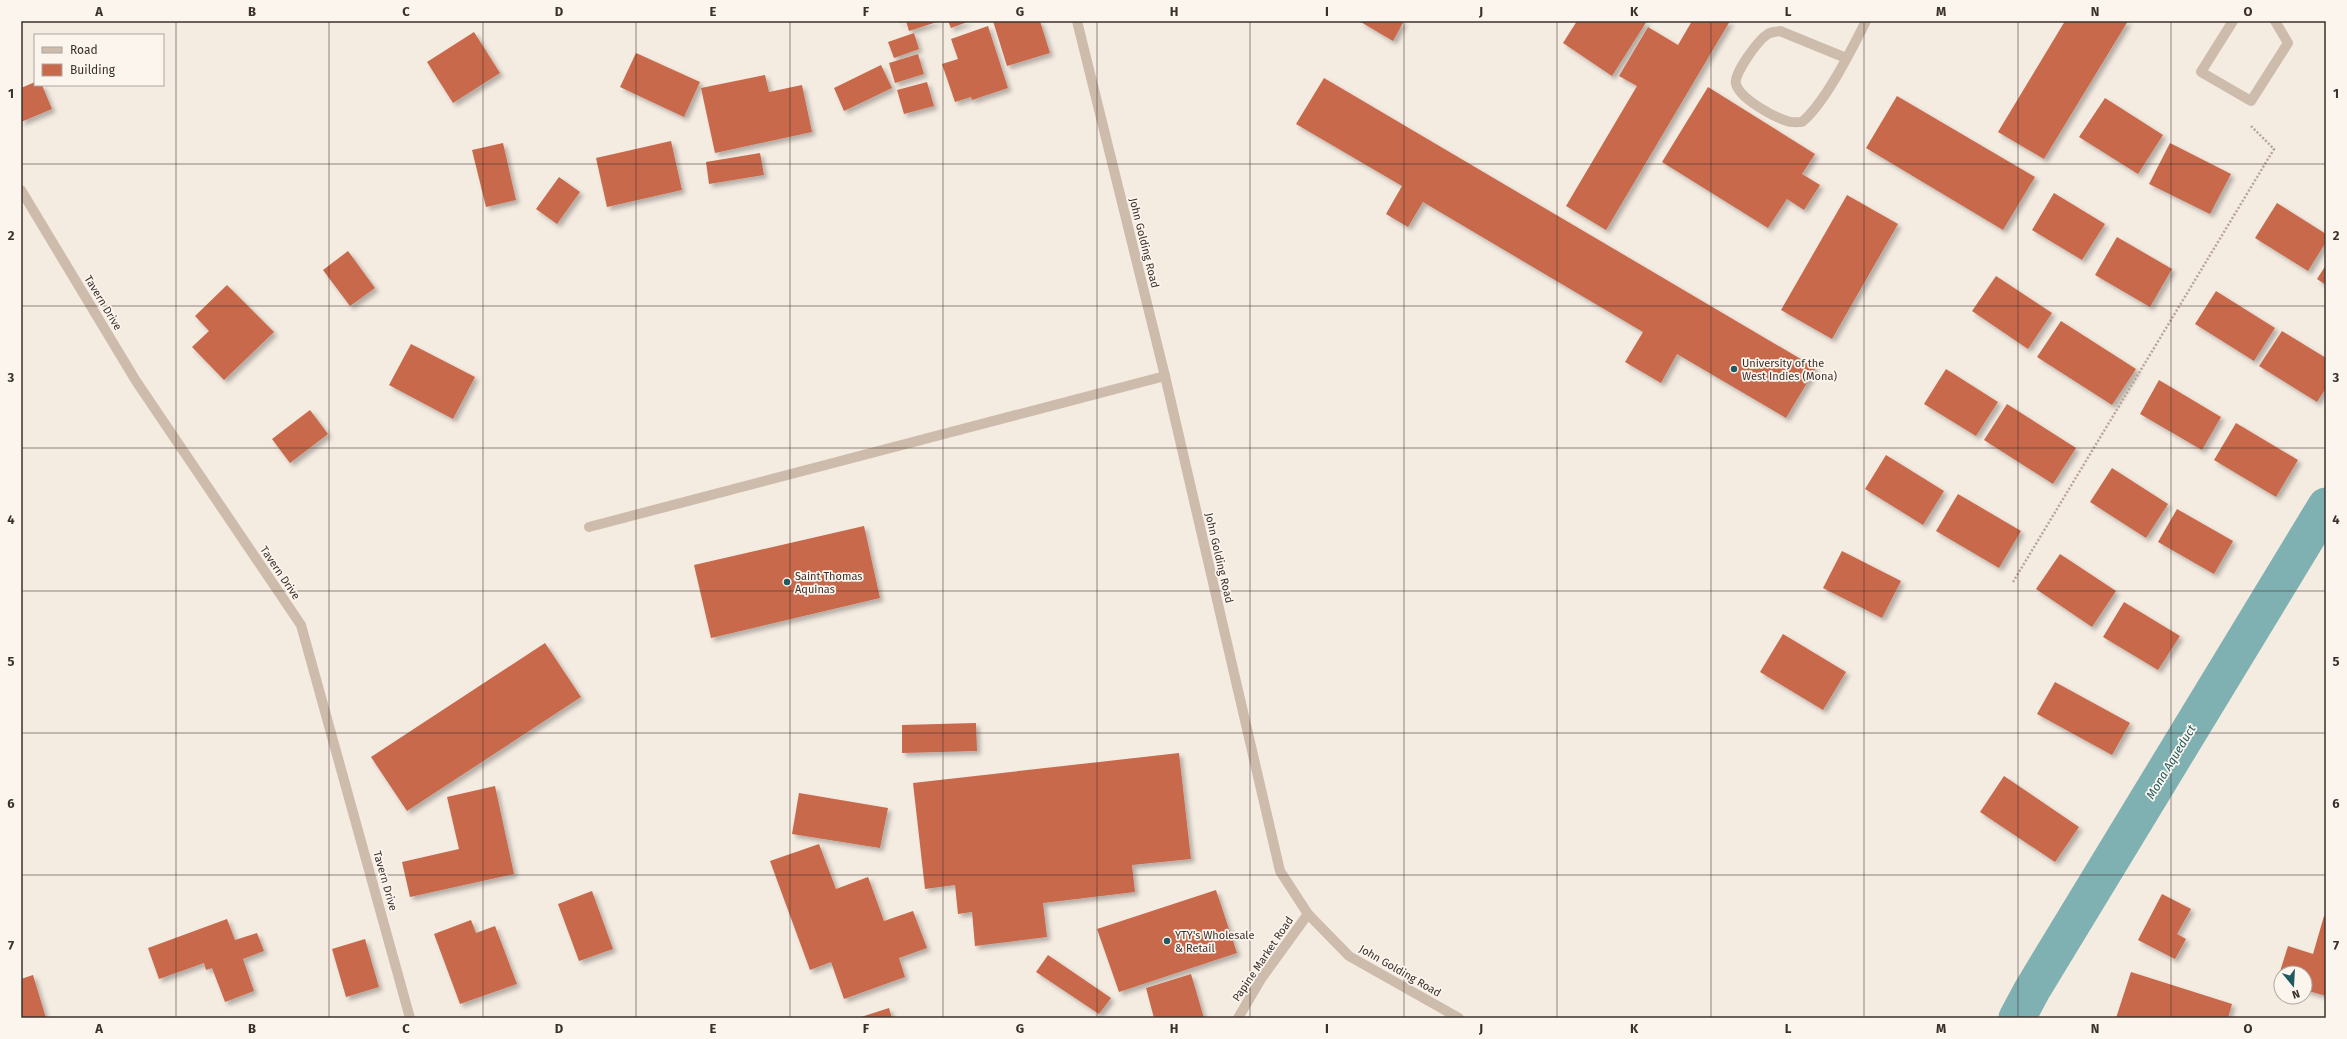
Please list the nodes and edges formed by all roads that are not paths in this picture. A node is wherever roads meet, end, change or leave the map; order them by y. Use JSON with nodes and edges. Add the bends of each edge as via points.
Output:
{"nodes":[{"id":1,"x":1077,"y":21,"type":"edge"},
{"id":2,"x":1866,"y":21,"type":"edge"},
{"id":3,"x":2233,"y":21,"type":"edge"},
{"id":4,"x":2275,"y":21,"type":"edge"},
{"id":5,"x":1846,"y":58,"type":"junction"},
{"id":6,"x":21,"y":190,"type":"edge"},
{"id":7,"x":1164,"y":376,"type":"junction"},
{"id":8,"x":590,"y":527,"type":"dead end"},
{"id":9,"x":1308,"y":914,"type":"junction"},
{"id":10,"x":410,"y":1018,"type":"edge"},
{"id":11,"x":1238,"y":1018,"type":"edge"},
{"id":12,"x":1459,"y":1018,"type":"edge"}],
"edges":[{"from":1,"to":7,"type":"street","name":"John Golding Road"},
{"from":2,"to":5,"type":"street"},
{"from":3,"to":4,"type":"street","via":[[2201,72],[2251,101],[2288,43]]},
{"from":5,"to":5,"type":"street","via":[[1814,112],[1802,122],[1788,122],[1762,109],[1745,98],[1736,84],[1736,76],[1758,42],[1768,34],[1780,31]]},
{"from":6,"to":10,"type":"street","name":"Tavern Drive","via":[[136,381],[301,624]]},
{"from":7,"to":8,"type":"street"},
{"from":7,"to":9,"type":"street","name":"John Golding Road","via":[[1280,872]]},
{"from":9,"to":11,"type":"street","name":"Papine Market Road","via":[[1261,979]]},
{"from":9,"to":12,"type":"street","name":"John Golding Road","via":[[1350,956]]}]}
